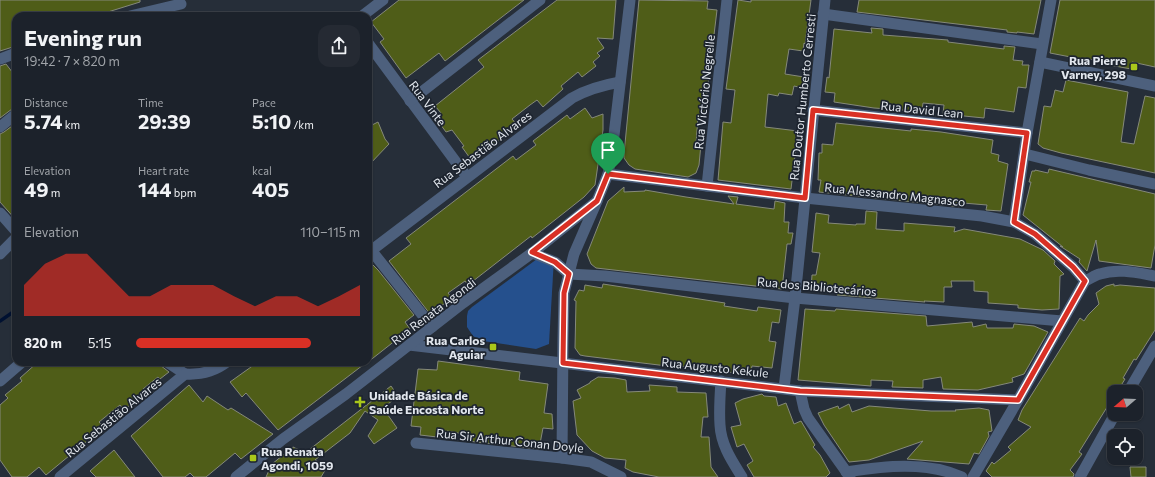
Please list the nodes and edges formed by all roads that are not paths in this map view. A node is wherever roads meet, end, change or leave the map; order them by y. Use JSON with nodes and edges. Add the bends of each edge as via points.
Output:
{"nodes":[{"id":1,"x":383,"y":0,"type":"edge"},
{"id":2,"x":540,"y":0,"type":"edge"},
{"id":3,"x":630,"y":0,"type":"edge"},
{"id":4,"x":727,"y":0,"type":"edge"},
{"id":5,"x":825,"y":0,"type":"edge"},
{"id":6,"x":1051,"y":0,"type":"edge"},
{"id":7,"x":181,"y":2,"type":"edge"},
{"id":8,"x":147,"y":12,"type":"edge"},
{"id":9,"x":178,"y":12,"type":"edge"},
{"id":10,"x":367,"y":12,"type":"edge"},
{"id":11,"x":823,"y":14,"type":"junction"},
{"id":12,"x":1042,"y":44,"type":"junction"},
{"id":13,"x":372,"y":49,"type":"edge"},
{"id":14,"x":12,"y":54,"type":"edge"},
{"id":15,"x":0,"y":59,"type":"edge"},
{"id":16,"x":1040,"y":62,"type":"junction"},
{"id":17,"x":620,"y":82,"type":"junction"},
{"id":18,"x":1155,"y":86,"type":"edge"},
{"id":19,"x":410,"y":101,"type":"junction"},
{"id":20,"x":813,"y":110,"type":"junction"},
{"id":21,"x":12,"y":117,"type":"edge"},
{"id":22,"x":0,"y":127,"type":"edge"},
{"id":23,"x":1027,"y":133,"type":"junction"},
{"id":24,"x":1025,"y":154,"type":"junction"},
{"id":25,"x":608,"y":174,"type":"junction"},
{"id":26,"x":467,"y":177,"type":"junction"},
{"id":27,"x":1155,"y":184,"type":"edge"},
{"id":28,"x":706,"y":186,"type":"junction"},
{"id":29,"x":805,"y":198,"type":"junction"},
{"id":30,"x":597,"y":201,"type":"junction"},
{"id":31,"x":0,"y":213,"type":"edge"},
{"id":32,"x":1014,"y":222,"type":"junction"},
{"id":33,"x":12,"y":226,"type":"edge"},
{"id":34,"x":12,"y":242,"type":"edge"},
{"id":35,"x":372,"y":250,"type":"edge"},
{"id":36,"x":532,"y":252,"type":"junction"},
{"id":37,"x":0,"y":254,"type":"edge"},
{"id":38,"x":372,"y":254,"type":"edge"},
{"id":39,"x":569,"y":274,"type":"junction"},
{"id":40,"x":1155,"y":276,"type":"edge"},
{"id":41,"x":1085,"y":281,"type":"junction"},
{"id":42,"x":795,"y":298,"type":"junction"},
{"id":43,"x":1062,"y":321,"type":"junction"},
{"id":44,"x":432,"y":327,"type":"junction"},
{"id":45,"x":409,"y":345,"type":"junction"},
{"id":46,"x":1155,"y":346,"type":"edge"},
{"id":47,"x":563,"y":363,"type":"junction"},
{"id":48,"x":17,"y":366,"type":"edge"},
{"id":49,"x":173,"y":366,"type":"edge"},
{"id":50,"x":221,"y":366,"type":"edge"},
{"id":51,"x":185,"y":374,"type":"junction"},
{"id":52,"x":0,"y":381,"type":"edge"},
{"id":53,"x":721,"y":381,"type":"junction"},
{"id":54,"x":1132,"y":385,"type":"edge"},
{"id":55,"x":784,"y":388,"type":"junction"},
{"id":56,"x":800,"y":391,"type":"junction"},
{"id":57,"x":1018,"y":400,"type":"junction"},
{"id":58,"x":1111,"y":421,"type":"edge"},
{"id":59,"x":416,"y":443,"type":"dead end"},
{"id":60,"x":562,"y":458,"type":"junction"},
{"id":61,"x":76,"y":464,"type":"junction"},
{"id":62,"x":848,"y":474,"type":"edge"},
{"id":63,"x":60,"y":477,"type":"edge"},
{"id":64,"x":70,"y":477,"type":"edge"},
{"id":65,"x":236,"y":477,"type":"edge"},
{"id":66,"x":621,"y":477,"type":"edge"},
{"id":67,"x":742,"y":477,"type":"edge"},
{"id":68,"x":962,"y":477,"type":"edge"},
{"id":69,"x":973,"y":477,"type":"edge"},
{"id":70,"x":1080,"y":477,"type":"edge"}],
"edges":[{"from":1,"to":10,"type":"street"},
{"from":2,"to":19,"type":"street"},
{"from":3,"to":17,"type":"street"},
{"from":4,"to":28,"type":"street","name":"Rua Victório Negrelle"},
{"from":5,"to":11,"type":"street","name":"Rua Doutor Humberto Cerresti"},
{"from":6,"to":12,"type":"street"},
{"from":7,"to":8,"type":"street"},
{"from":7,"to":9,"type":"street"},
{"from":11,"to":12,"type":"street"},
{"from":11,"to":20,"type":"street","name":"Rua Doutor Humberto Cerresti"},
{"from":12,"to":16,"type":"street"},
{"from":13,"to":19,"type":"street","name":"Rua Vinte"},
{"from":14,"to":15,"type":"street"},
{"from":16,"to":18,"type":"street"},
{"from":16,"to":23,"type":"street"},
{"from":17,"to":25,"type":"street"},
{"from":17,"to":26,"type":"street","name":"Rua Sebastião Alvares","via":[[595,87],[572,98]]},
{"from":19,"to":26,"type":"street","name":"Rua Vinte"},
{"from":20,"to":23,"type":"street","name":"Rua David Lean"},
{"from":20,"to":29,"type":"street","name":"Rua Doutor Humberto Cerresti"},
{"from":21,"to":22,"type":"street"},
{"from":23,"to":24,"type":"street"},
{"from":24,"to":27,"type":"street"},
{"from":24,"to":32,"type":"street"},
{"from":25,"to":28,"type":"street","name":"Rua Alessandro Magnasco"},
{"from":25,"to":30,"type":"street"},
{"from":26,"to":35,"type":"street","name":"Rua Sebastião Alvares"},
{"from":28,"to":29,"type":"street","name":"Rua Alessandro Magnasco"},
{"from":29,"to":32,"type":"street","name":"Rua Alessandro Magnasco","via":[[982,216]]},
{"from":29,"to":42,"type":"street","name":"Rua Doutor Humberto Cerresti"},
{"from":30,"to":36,"type":"street","name":"Rua Renata Agondi"},
{"from":30,"to":39,"type":"street","via":[[574,254]]},
{"from":31,"to":33,"type":"street"},
{"from":32,"to":41,"type":"street","name":"Rua Alessandro Magnasco","via":[[1035,234]]},
{"from":34,"to":37,"type":"street"},
{"from":36,"to":39,"type":"street","via":[[555,262]]},
{"from":36,"to":44,"type":"street","name":"Rua Renata Agondi"},
{"from":38,"to":44,"type":"street"},
{"from":39,"to":42,"type":"street","name":"Rua dos Bibliotecários"},
{"from":39,"to":47,"type":"street","via":[[564,293]]},
{"from":40,"to":41,"type":"street","via":[[1117,271],[1100,274]]},
{"from":41,"to":43,"type":"street"},
{"from":42,"to":43,"type":"street","name":"Rua dos Bibliotecários"},
{"from":42,"to":55,"type":"street","name":"Rua Doutor Humberto Cerresti"},
{"from":43,"to":57,"type":"street"},
{"from":44,"to":45,"type":"street","name":"Rua Renata Agondi"},
{"from":45,"to":47,"type":"street","name":"Rua Augusto Kekule"},
{"from":45,"to":65,"type":"street","name":"Rua Renata Agondi"},
{"from":46,"to":54,"type":"street"},
{"from":47,"to":53,"type":"street","name":"Rua Augusto Kekule"},
{"from":47,"to":60,"type":"street"},
{"from":48,"to":52,"type":"street"},
{"from":49,"to":51,"type":"street"},
{"from":50,"to":51,"type":"street","via":[[198,375]]},
{"from":51,"to":61,"type":"street","name":"Rua Sebastião Alvares"},
{"from":53,"to":55,"type":"street","name":"Rua Augusto Kekule"},
{"from":53,"to":67,"type":"street","via":[[720,426],[724,445]]},
{"from":55,"to":56,"type":"street","name":"Rua Augusto Kekule"},
{"from":56,"to":57,"type":"street","name":"Rua Augusto Kekule"},
{"from":56,"to":62,"type":"street","via":[[808,418]]},
{"from":57,"to":69,"type":"street"},
{"from":58,"to":70,"type":"street"},
{"from":59,"to":60,"type":"street","name":"Rua Sir Arthur Conan Doyle"},
{"from":60,"to":66,"type":"street","name":"Rua Sir Arthur Conan Doyle","via":[[592,462]]},
{"from":61,"to":63,"type":"street","name":"Rua Sebastião Alvares"},
{"from":61,"to":64,"type":"street"},
{"from":62,"to":68,"type":"street","via":[[877,467],[921,467]]}]}
